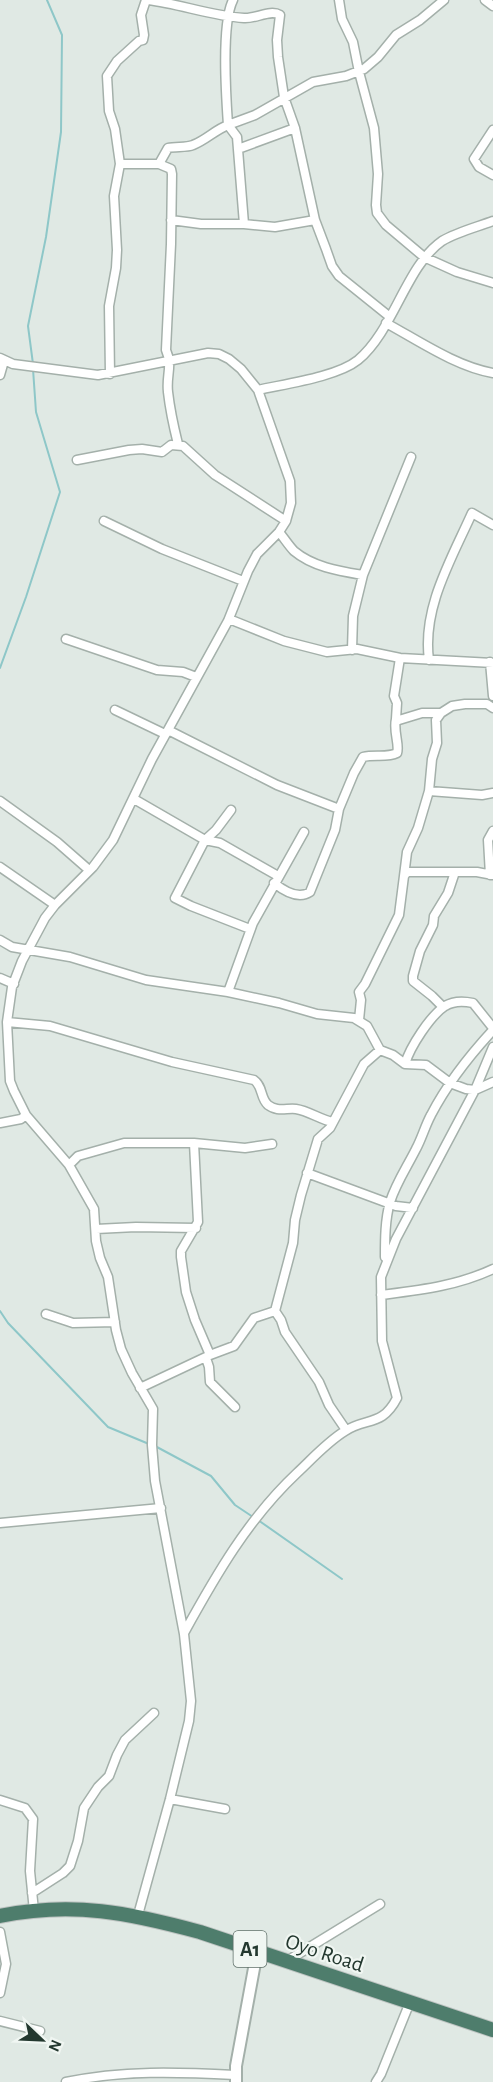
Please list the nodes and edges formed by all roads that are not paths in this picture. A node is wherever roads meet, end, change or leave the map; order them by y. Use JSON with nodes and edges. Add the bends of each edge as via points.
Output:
{"nodes":[{"id":1,"x":147,"y":0,"type":"edge"},
{"id":2,"x":233,"y":0,"type":"edge"},
{"id":3,"x":339,"y":0,"type":"edge"},
{"id":4,"x":444,"y":0,"type":"edge"},
{"id":5,"x":485,"y":0,"type":"edge"},
{"id":6,"x":183,"y":4,"type":"edge"},
{"id":7,"x":493,"y":6,"type":"edge"},
{"id":8,"x":228,"y":16,"type":"junction"},
{"id":9,"x":359,"y":72,"type":"junction"},
{"id":10,"x":284,"y":97,"type":"junction"},
{"id":11,"x":228,"y":125,"type":"junction"},
{"id":12,"x":295,"y":128,"type":"junction"},
{"id":13,"x":493,"y":130,"type":"edge"},
{"id":14,"x":238,"y":149,"type":"junction"},
{"id":15,"x":120,"y":164,"type":"junction"},
{"id":16,"x":159,"y":164,"type":"junction"},
{"id":17,"x":493,"y":175,"type":"edge"},
{"id":18,"x":171,"y":220,"type":"junction"},
{"id":19,"x":315,"y":220,"type":"junction"},
{"id":20,"x":493,"y":221,"type":"edge"},
{"id":21,"x":244,"y":224,"type":"junction"},
{"id":22,"x":424,"y":257,"type":"junction"},
{"id":23,"x":493,"y":283,"type":"edge"},
{"id":24,"x":388,"y":320,"type":"junction"},
{"id":25,"x":2,"y":359,"type":"edge"},
{"id":26,"x":171,"y":361,"type":"junction"},
{"id":27,"x":110,"y":374,"type":"junction"},
{"id":28,"x":493,"y":374,"type":"edge"},
{"id":29,"x":0,"y":375,"type":"edge"},
{"id":30,"x":258,"y":390,"type":"junction"},
{"id":31,"x":178,"y":444,"type":"junction"},
{"id":32,"x":411,"y":457,"type":"dead end"},
{"id":33,"x":77,"y":459,"type":"dead end"},
{"id":34,"x":104,"y":521,"type":"dead end"},
{"id":35,"x":286,"y":521,"type":"junction"},
{"id":36,"x":493,"y":525,"type":"edge"},
{"id":37,"x":279,"y":532,"type":"junction"},
{"id":38,"x":363,"y":574,"type":"junction"},
{"id":39,"x":243,"y":581,"type":"junction"},
{"id":40,"x":229,"y":619,"type":"junction"},
{"id":41,"x":66,"y":639,"type":"dead end"},
{"id":42,"x":352,"y":650,"type":"junction"},
{"id":43,"x":400,"y":658,"type":"junction"},
{"id":44,"x":429,"y":660,"type":"junction"},
{"id":45,"x":491,"y":663,"type":"edge"},
{"id":46,"x":196,"y":677,"type":"junction"},
{"id":47,"x":493,"y":696,"type":"edge"},
{"id":48,"x":493,"y":708,"type":"edge"},
{"id":49,"x":115,"y":710,"type":"dead end"},
{"id":50,"x":441,"y":712,"type":"junction"},
{"id":51,"x":396,"y":718,"type":"junction"},
{"id":52,"x":166,"y":732,"type":"junction"},
{"id":53,"x":429,"y":791,"type":"junction"},
{"id":54,"x":493,"y":793,"type":"edge"},
{"id":55,"x":134,"y":799,"type":"junction"},
{"id":56,"x":0,"y":801,"type":"edge"},
{"id":57,"x":339,"y":809,"type":"junction"},
{"id":58,"x":231,"y":810,"type":"dead end"},
{"id":59,"x":493,"y":831,"type":"edge"},
{"id":60,"x":304,"y":832,"type":"dead end"},
{"id":61,"x":205,"y":840,"type":"junction"},
{"id":62,"x":0,"y":867,"type":"edge"},
{"id":63,"x":89,"y":870,"type":"junction"},
{"id":64,"x":455,"y":873,"type":"junction"},
{"id":65,"x":492,"y":875,"type":"edge"},
{"id":66,"x":404,"y":876,"type":"junction"},
{"id":67,"x":276,"y":879,"type":"junction"},
{"id":68,"x":55,"y":904,"type":"junction"},
{"id":69,"x":250,"y":929,"type":"junction"},
{"id":70,"x":0,"y":940,"type":"edge"},
{"id":71,"x":27,"y":951,"type":"junction"},
{"id":72,"x":0,"y":978,"type":"edge"},
{"id":73,"x":14,"y":984,"type":"junction"},
{"id":74,"x":228,"y":992,"type":"junction"},
{"id":75,"x":442,"y":1007,"type":"junction"},
{"id":76,"x":359,"y":1020,"type":"junction"},
{"id":77,"x":7,"y":1022,"type":"junction"},
{"id":78,"x":493,"y":1029,"type":"edge"},
{"id":79,"x":480,"y":1044,"type":"junction"},
{"id":80,"x":492,"y":1049,"type":"edge"},
{"id":81,"x":380,"y":1050,"type":"junction"},
{"id":82,"x":4,"y":1053,"type":"edge"},
{"id":83,"x":405,"y":1064,"type":"junction"},
{"id":84,"x":493,"y":1082,"type":"edge"},
{"id":85,"x":450,"y":1083,"type":"junction"},
{"id":86,"x":475,"y":1090,"type":"junction"},
{"id":87,"x":26,"y":1115,"type":"junction"},
{"id":88,"x":333,"y":1122,"type":"junction"},
{"id":89,"x":0,"y":1123,"type":"edge"},
{"id":90,"x":194,"y":1143,"type":"junction"},
{"id":91,"x":272,"y":1144,"type":"dead end"},
{"id":92,"x":69,"y":1165,"type":"junction"},
{"id":93,"x":307,"y":1173,"type":"junction"},
{"id":94,"x":390,"y":1204,"type":"junction"},
{"id":95,"x":413,"y":1208,"type":"junction"},
{"id":96,"x":196,"y":1228,"type":"junction"},
{"id":97,"x":96,"y":1229,"type":"junction"},
{"id":98,"x":385,"y":1264,"type":"junction"},
{"id":99,"x":493,"y":1269,"type":"edge"},
{"id":100,"x":381,"y":1294,"type":"junction"},
{"id":101,"x":275,"y":1311,"type":"junction"},
{"id":102,"x":46,"y":1314,"type":"dead end"},
{"id":103,"x":115,"y":1322,"type":"junction"},
{"id":104,"x":208,"y":1357,"type":"junction"},
{"id":105,"x":140,"y":1388,"type":"junction"},
{"id":106,"x":234,"y":1407,"type":"dead end"},
{"id":107,"x":346,"y":1430,"type":"junction"},
{"id":108,"x":161,"y":1508,"type":"junction"},
{"id":109,"x":0,"y":1523,"type":"edge"},
{"id":110,"x":184,"y":1634,"type":"junction"},
{"id":111,"x":154,"y":1713,"type":"dead end"},
{"id":112,"x":170,"y":1799,"type":"junction"},
{"id":113,"x":0,"y":1800,"type":"edge"},
{"id":114,"x":225,"y":1809,"type":"dead end"},
{"id":115,"x":32,"y":1893,"type":"junction"},
{"id":116,"x":381,"y":1904,"type":"dead end"},
{"id":117,"x":34,"y":1911,"type":"junction"},
{"id":118,"x":0,"y":1916,"type":"edge"},
{"id":119,"x":138,"y":1916,"type":"junction"},
{"id":120,"x":0,"y":1932,"type":"edge"},
{"id":121,"x":257,"y":1952,"type":"junction"},
{"id":122,"x":287,"y":1961,"type":"junction"},
{"id":123,"x":0,"y":1993,"type":"edge"},
{"id":124,"x":410,"y":2002,"type":"junction"},
{"id":125,"x":0,"y":2021,"type":"edge"},
{"id":126,"x":493,"y":2030,"type":"edge"},
{"id":127,"x":40,"y":2031,"type":"dead end"},
{"id":128,"x":236,"y":2079,"type":"edge"},
{"id":129,"x":66,"y":2082,"type":"edge"},
{"id":130,"x":376,"y":2082,"type":"edge"}],
"edges":[{"from":1,"to":6,"type":"street"},
{"from":1,"to":15,"type":"street","via":[[141,15],[143,40],[117,61],[107,76],[109,111]]},
{"from":2,"to":8,"type":"street"},
{"from":3,"to":9,"type":"street"},
{"from":4,"to":9,"type":"street","via":[[396,35],[373,63]]},
{"from":5,"to":7,"type":"street"},
{"from":6,"to":8,"type":"street"},
{"from":8,"to":10,"type":"street","via":[[280,15],[277,39]]},
{"from":8,"to":11,"type":"street"},
{"from":9,"to":10,"type":"street","via":[[313,82]]},
{"from":9,"to":22,"type":"street","via":[[376,141],[377,213]]},
{"from":10,"to":11,"type":"street","via":[[255,115]]},
{"from":10,"to":12,"type":"street"},
{"from":11,"to":14,"type":"street","via":[[237,137]]},
{"from":11,"to":16,"type":"street","via":[[190,147],[168,148]]},
{"from":12,"to":14,"type":"street"},
{"from":12,"to":19,"type":"street"},
{"from":13,"to":17,"type":"street","via":[[474,159]]},
{"from":14,"to":21,"type":"street"},
{"from":15,"to":16,"type":"street"},
{"from":15,"to":27,"type":"street","via":[[114,195],[117,250],[109,306]]},
{"from":16,"to":18,"type":"street","via":[[168,167],[172,174]]},
{"from":18,"to":21,"type":"street"},
{"from":18,"to":26,"type":"street","via":[[166,350]]},
{"from":19,"to":21,"type":"street","via":[[275,227]]},
{"from":19,"to":24,"type":"street","via":[[339,276]]},
{"from":20,"to":22,"type":"street","via":[[448,238]]},
{"from":22,"to":23,"type":"street"},
{"from":22,"to":24,"type":"street"},
{"from":24,"to":28,"type":"street","via":[[463,364]]},
{"from":24,"to":30,"type":"street","via":[[357,361],[317,377]]},
{"from":25,"to":27,"type":"street","via":[[13,364]]},
{"from":25,"to":29,"type":"street"},
{"from":26,"to":27,"type":"street"},
{"from":26,"to":30,"type":"street","via":[[219,354],[241,369]]},
{"from":26,"to":31,"type":"street","via":[[168,393]]},
{"from":30,"to":35,"type":"street","via":[[290,481],[291,503]]},
{"from":31,"to":33,"type":"street","via":[[162,452],[129,450]]},
{"from":31,"to":35,"type":"street","via":[[215,475]]},
{"from":32,"to":38,"type":"street"},
{"from":34,"to":39,"type":"street"},
{"from":35,"to":37,"type":"street"},
{"from":36,"to":44,"type":"street","via":[[472,513],[445,569],[430,616]]},
{"from":37,"to":38,"type":"street","via":[[294,551],[316,563],[336,571]]},
{"from":37,"to":39,"type":"street","via":[[257,554]]},
{"from":38,"to":42,"type":"street","via":[[353,616]]},
{"from":39,"to":40,"type":"street"},
{"from":40,"to":42,"type":"street","via":[[312,649]]},
{"from":40,"to":46,"type":"street"},
{"from":41,"to":46,"type":"street","via":[[157,670]]},
{"from":42,"to":43,"type":"street"},
{"from":43,"to":44,"type":"street"},
{"from":43,"to":51,"type":"street","via":[[394,696]]},
{"from":44,"to":45,"type":"street"},
{"from":45,"to":47,"type":"street"},
{"from":46,"to":52,"type":"street"},
{"from":48,"to":50,"type":"street","via":[[487,704],[465,704]]},
{"from":49,"to":52,"type":"street"},
{"from":50,"to":51,"type":"street"},
{"from":50,"to":53,"type":"street","via":[[436,720]]},
{"from":51,"to":57,"type":"street","via":[[397,753],[363,757]]},
{"from":52,"to":55,"type":"street"},
{"from":52,"to":57,"type":"street"},
{"from":53,"to":54,"type":"street"},
{"from":53,"to":66,"type":"street","via":[[407,852]]},
{"from":55,"to":61,"type":"street"},
{"from":55,"to":63,"type":"street","via":[[113,840]]},
{"from":56,"to":63,"type":"street"},
{"from":57,"to":67,"type":"street","via":[[335,830],[310,892],[294,895]]},
{"from":58,"to":61,"type":"street"},
{"from":59,"to":65,"type":"street","via":[[488,840]]},
{"from":60,"to":67,"type":"street"},
{"from":61,"to":67,"type":"street","via":[[220,843]]},
{"from":61,"to":69,"type":"street","via":[[175,898]]},
{"from":62,"to":68,"type":"street"},
{"from":63,"to":68,"type":"street"},
{"from":64,"to":65,"type":"street"},
{"from":64,"to":66,"type":"street","via":[[412,871]]},
{"from":64,"to":75,"type":"street","via":[[434,916],[413,976],[413,981]]},
{"from":66,"to":76,"type":"street","via":[[399,915],[358,992]]},
{"from":67,"to":69,"type":"street"},
{"from":68,"to":71,"type":"street"},
{"from":69,"to":74,"type":"street"},
{"from":70,"to":71,"type":"street"},
{"from":71,"to":73,"type":"street"},
{"from":71,"to":74,"type":"street","via":[[70,957],[146,980]]},
{"from":72,"to":73,"type":"street"},
{"from":73,"to":77,"type":"street"},
{"from":74,"to":76,"type":"street"},
{"from":75,"to":78,"type":"street","via":[[473,1003]]},
{"from":75,"to":83,"type":"street","via":[[416,1041]]},
{"from":76,"to":81,"type":"street","via":[[367,1026]]},
{"from":77,"to":82,"type":"street"},
{"from":77,"to":88,"type":"street","via":[[50,1026],[172,1062],[254,1080],[260,1084],[265,1101],[275,1109],[305,1111]]},
{"from":78,"to":79,"type":"street"},
{"from":79,"to":80,"type":"street"},
{"from":79,"to":85,"type":"street"},
{"from":80,"to":86,"type":"street"},
{"from":81,"to":83,"type":"street"},
{"from":81,"to":88,"type":"street","via":[[364,1064]]},
{"from":82,"to":87,"type":"street","via":[[10,1081]]},
{"from":83,"to":85,"type":"street","via":[[426,1065]]},
{"from":84,"to":86,"type":"street"},
{"from":85,"to":86,"type":"street"},
{"from":85,"to":94,"type":"street","via":[[430,1116]]},
{"from":86,"to":95,"type":"street"},
{"from":87,"to":89,"type":"street"},
{"from":87,"to":92,"type":"street"},
{"from":88,"to":93,"type":"street","via":[[318,1139]]},
{"from":90,"to":91,"type":"street","via":[[245,1148]]},
{"from":90,"to":92,"type":"street","via":[[124,1143],[78,1156]]},
{"from":90,"to":96,"type":"street"},
{"from":92,"to":97,"type":"street","via":[[94,1209]]},
{"from":93,"to":94,"type":"street"},
{"from":93,"to":101,"type":"street"},
{"from":94,"to":95,"type":"street"},
{"from":94,"to":98,"type":"street"},
{"from":95,"to":98,"type":"street"},
{"from":96,"to":97,"type":"street"},
{"from":96,"to":104,"type":"street","via":[[181,1257],[186,1292]]},
{"from":97,"to":103,"type":"street"},
{"from":98,"to":100,"type":"street"},
{"from":99,"to":100,"type":"street","via":[[460,1282]]},
{"from":100,"to":107,"type":"street","via":[[382,1341],[397,1398],[383,1417]]},
{"from":101,"to":104,"type":"street","via":[[254,1318],[234,1346]]},
{"from":101,"to":107,"type":"street"},
{"from":102,"to":103,"type":"street","via":[[73,1323]]},
{"from":103,"to":105,"type":"street","via":[[121,1349]]},
{"from":104,"to":105,"type":"street"},
{"from":104,"to":106,"type":"street","via":[[210,1382]]},
{"from":105,"to":108,"type":"street","via":[[153,1409],[152,1445]]},
{"from":107,"to":110,"type":"street","via":[[263,1508],[220,1568]]},
{"from":108,"to":109,"type":"street"},
{"from":108,"to":110,"type":"street"},
{"from":110,"to":112,"type":"street","via":[[191,1701]]},
{"from":111,"to":115,"type":"street","via":[[125,1740],[110,1776],[98,1786],[84,1808],[70,1866]]},
{"from":112,"to":114,"type":"street"},
{"from":112,"to":119,"type":"street"},
{"from":113,"to":115,"type":"street","via":[[25,1808],[33,1819]]},
{"from":115,"to":117,"type":"street"},
{"from":116,"to":122,"type":"street"},
{"from":117,"to":118,"type":"highway","name":"Oyo Road","number":"A1"},
{"from":117,"to":119,"type":"highway","name":"Oyo Road","number":"A1","via":[[85,1909]]},
{"from":119,"to":121,"type":"highway","name":"Oyo Road","number":"A1"},
{"from":120,"to":123,"type":"street","via":[[6,1964]]},
{"from":121,"to":122,"type":"highway","name":"Oyo Road","number":"A1"},
{"from":121,"to":128,"type":"street"},
{"from":122,"to":124,"type":"highway","name":"Oyo Road","number":"A1"},
{"from":124,"to":126,"type":"highway","name":"Oyo Road","number":"A1"},
{"from":124,"to":130,"type":"street"},
{"from":125,"to":127,"type":"street"},
{"from":128,"to":129,"type":"street","via":[[125,2073]]}]}
